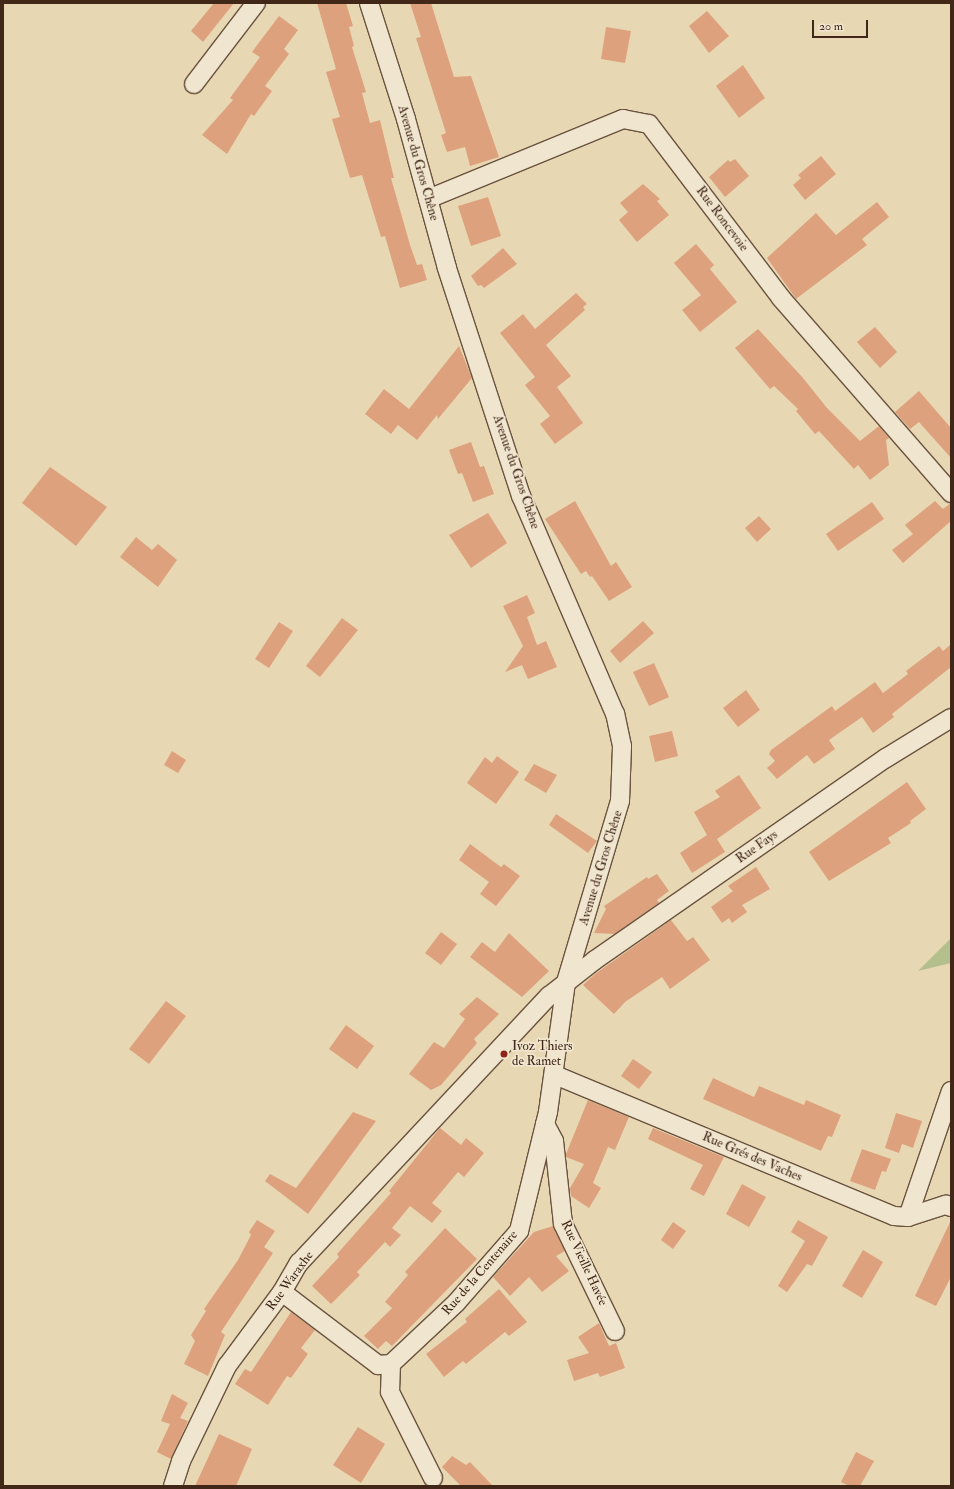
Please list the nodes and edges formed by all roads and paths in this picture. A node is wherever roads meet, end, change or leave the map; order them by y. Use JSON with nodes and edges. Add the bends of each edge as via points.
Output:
{"nodes":[{"id":1,"x":256,"y":3,"type":"edge"},
{"id":2,"x":369,"y":3,"type":"edge"},
{"id":3,"x":194,"y":84,"type":"dead end"},
{"id":4,"x":428,"y":199,"type":"junction"},
{"id":5,"x":951,"y":493,"type":"edge"},
{"id":6,"x":951,"y":718,"type":"edge"},
{"id":7,"x":566,"y":982,"type":"junction"},
{"id":8,"x":555,"y":1075,"type":"junction"},
{"id":9,"x":951,"y":1091,"type":"edge"},
{"id":10,"x":448,"y":1104,"type":"joint"},
{"id":11,"x":545,"y":1124,"type":"junction"},
{"id":12,"x":951,"y":1207,"type":"edge"},
{"id":13,"x":908,"y":1217,"type":"junction"},
{"id":14,"x":282,"y":1292,"type":"junction"},
{"id":15,"x":615,"y":1331,"type":"dead end"},
{"id":16,"x":391,"y":1364,"type":"junction"},
{"id":17,"x":433,"y":1478,"type":"dead end"},
{"id":18,"x":173,"y":1486,"type":"edge"}],
"edges":[{"from":1,"to":3,"type":"street"},
{"from":2,"to":4,"type":"street","name":"Avenue du Gros Chêne"},
{"from":4,"to":5,"type":"street","name":"Rue Roncevoie","via":[[623,119],[649,124],[782,298]]},
{"from":4,"to":7,"type":"street","name":"Avenue du Gros Chêne","via":[[447,268],[522,496],[615,714],[622,746],[619,812]]},
{"from":6,"to":7,"type":"street","name":"Rue Fays","via":[[879,762]]},
{"from":7,"to":8,"type":"street","name":"Rue de la Centenaire"},
{"from":7,"to":10,"type":"street","name":"Rue Fays","via":[[543,1001]]},
{"from":8,"to":11,"type":"street","name":"Rue de la Centenaire"},
{"from":8,"to":13,"type":"street","name":"Rue Grés des Vaches","via":[[894,1216]]},
{"from":9,"to":13,"type":"street"},
{"from":10,"to":14,"type":"street","name":"Rue Waraxhe","via":[[299,1263]]},
{"from":11,"to":15,"type":"street","name":"Rue Vieille Havée","via":[[554,1141],[563,1224]]},
{"from":11,"to":16,"type":"street","name":"Rue de la Centenaire","via":[[518,1231],[456,1303]]},
{"from":12,"to":13,"type":"street","name":"Rue Grés des Vaches","via":[[946,1205]]},
{"from":14,"to":16,"type":"street","via":[[378,1366]]},
{"from":14,"to":18,"type":"street","name":"Rue Waraxhe","via":[[227,1366],[181,1461]]},
{"from":16,"to":17,"type":"street","via":[[390,1392]]}]}
